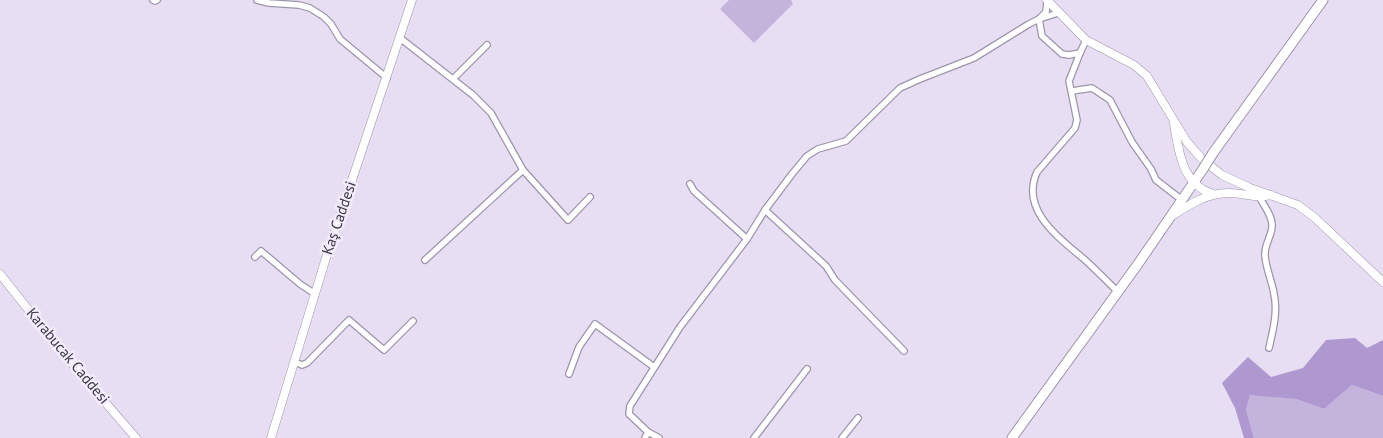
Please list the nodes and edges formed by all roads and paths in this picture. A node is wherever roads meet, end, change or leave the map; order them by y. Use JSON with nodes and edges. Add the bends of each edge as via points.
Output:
{"nodes":[{"id":1,"x":153,"y":0,"type":"edge"},
{"id":2,"x":158,"y":0,"type":"edge"},
{"id":3,"x":257,"y":0,"type":"edge"},
{"id":4,"x":412,"y":0,"type":"edge"},
{"id":5,"x":1047,"y":0,"type":"edge"},
{"id":6,"x":1323,"y":0,"type":"edge"},
{"id":7,"x":1058,"y":13,"type":"junction"},
{"id":8,"x":1039,"y":19,"type":"junction"},
{"id":9,"x":400,"y":38,"type":"junction"},
{"id":10,"x":1086,"y":40,"type":"junction"},
{"id":11,"x":487,"y":45,"type":"dead end"},
{"id":12,"x":1080,"y":53,"type":"junction"},
{"id":13,"x":387,"y":78,"type":"junction"},
{"id":14,"x":453,"y":79,"type":"junction"},
{"id":15,"x":1072,"y":91,"type":"junction"},
{"id":16,"x":1172,"y":117,"type":"junction"},
{"id":17,"x":1201,"y":158,"type":"dead end"},
{"id":18,"x":1208,"y":168,"type":"junction"},
{"id":19,"x":524,"y":170,"type":"junction"},
{"id":20,"x":1194,"y":183,"type":"junction"},
{"id":21,"x":690,"y":184,"type":"dead end"},
{"id":22,"x":1215,"y":195,"type":"junction"},
{"id":23,"x":1271,"y":195,"type":"junction"},
{"id":24,"x":590,"y":197,"type":"dead end"},
{"id":25,"x":1260,"y":198,"type":"junction"},
{"id":26,"x":1182,"y":200,"type":"junction"},
{"id":27,"x":765,"y":210,"type":"junction"},
{"id":28,"x":1170,"y":217,"type":"junction"},
{"id":29,"x":747,"y":239,"type":"junction"},
{"id":30,"x":255,"y":257,"type":"dead end"},
{"id":31,"x":425,"y":260,"type":"dead end"},
{"id":32,"x":0,"y":274,"type":"edge"},
{"id":33,"x":1383,"y":282,"type":"edge"},
{"id":34,"x":1117,"y":291,"type":"junction"},
{"id":35,"x":315,"y":294,"type":"junction"},
{"id":36,"x":413,"y":321,"type":"dead end"},
{"id":37,"x":1269,"y":348,"type":"dead end"},
{"id":38,"x":904,"y":351,"type":"dead end"},
{"id":39,"x":294,"y":362,"type":"junction"},
{"id":40,"x":654,"y":367,"type":"junction"},
{"id":41,"x":807,"y":369,"type":"dead end"},
{"id":42,"x":569,"y":374,"type":"dead end"},
{"id":43,"x":858,"y":418,"type":"dead end"},
{"id":44,"x":647,"y":435,"type":"edge"},
{"id":45,"x":136,"y":438,"type":"edge"},
{"id":46,"x":272,"y":438,"type":"edge"},
{"id":47,"x":659,"y":438,"type":"edge"},
{"id":48,"x":754,"y":438,"type":"edge"},
{"id":49,"x":842,"y":438,"type":"edge"},
{"id":50,"x":1012,"y":438,"type":"edge"}],
"edges":[{"from":1,"to":2,"type":"street"},
{"from":3,"to":13,"type":"street","via":[[310,8],[331,24],[340,40]]},
{"from":4,"to":9,"type":"street","name":"Kaş Caddesi"},
{"from":5,"to":7,"type":"street"},
{"from":5,"to":8,"type":"street","via":[[1046,12]]},
{"from":6,"to":18,"type":"main road","bridge":true,"via":[[1214,153]]},
{"from":7,"to":8,"type":"street"},
{"from":7,"to":10,"type":"street"},
{"from":8,"to":12,"type":"street","via":[[1042,36],[1062,54]]},
{"from":8,"to":27,"type":"street","via":[[974,58],[900,88],[846,141],[818,149],[807,156]]},
{"from":9,"to":13,"type":"street","name":"Kaş Caddesi"},
{"from":9,"to":14,"type":"street"},
{"from":10,"to":12,"type":"street"},
{"from":10,"to":16,"type":"street","via":[[1134,65],[1147,76]]},
{"from":11,"to":14,"type":"street"},
{"from":12,"to":15,"type":"street","via":[[1069,81]]},
{"from":13,"to":35,"type":"street","name":"Kaş Caddesi"},
{"from":14,"to":19,"type":"street","via":[[491,113]]},
{"from":15,"to":26,"type":"street","via":[[1092,88],[1110,100],[1156,180]]},
{"from":15,"to":34,"type":"street","via":[[1077,120],[1075,128],[1037,172],[1032,195],[1036,210],[1049,229]]},
{"from":16,"to":17,"type":"street"},
{"from":16,"to":20,"type":"street","via":[[1188,176]]},
{"from":18,"to":20,"type":"main road"},
{"from":18,"to":23,"type":"street"},
{"from":19,"to":24,"type":"street","via":[[568,220]]},
{"from":19,"to":31,"type":"street"},
{"from":20,"to":22,"type":"street"},
{"from":20,"to":26,"type":"main road"},
{"from":21,"to":29,"type":"street"},
{"from":22,"to":25,"type":"street","via":[[1229,193]]},
{"from":22,"to":28,"type":"street","via":[[1202,198]]},
{"from":23,"to":25,"type":"street"},
{"from":23,"to":33,"type":"street","via":[[1298,206],[1315,218]]},
{"from":25,"to":37,"type":"street","via":[[1272,226],[1265,256],[1275,308]]},
{"from":26,"to":28,"type":"main road"},
{"from":27,"to":29,"type":"street"},
{"from":27,"to":38,"type":"street","via":[[826,266],[835,280]]},
{"from":28,"to":34,"type":"main road"},
{"from":29,"to":40,"type":"street"},
{"from":30,"to":35,"type":"street","via":[[261,251]]},
{"from":32,"to":45,"type":"street","name":"Karabucak Caddesi"},
{"from":34,"to":50,"type":"main road"},
{"from":35,"to":39,"type":"street","name":"Kaş Caddesi"},
{"from":36,"to":39,"type":"street","via":[[384,350],[349,320],[307,363]]},
{"from":39,"to":46,"type":"street","name":"Kaş Caddesi"},
{"from":40,"to":42,"type":"street","via":[[595,324],[579,348]]},
{"from":40,"to":44,"type":"street","via":[[630,406],[629,414]]},
{"from":41,"to":48,"type":"street"},
{"from":43,"to":49,"type":"street"},
{"from":44,"to":47,"type":"street"}]}
